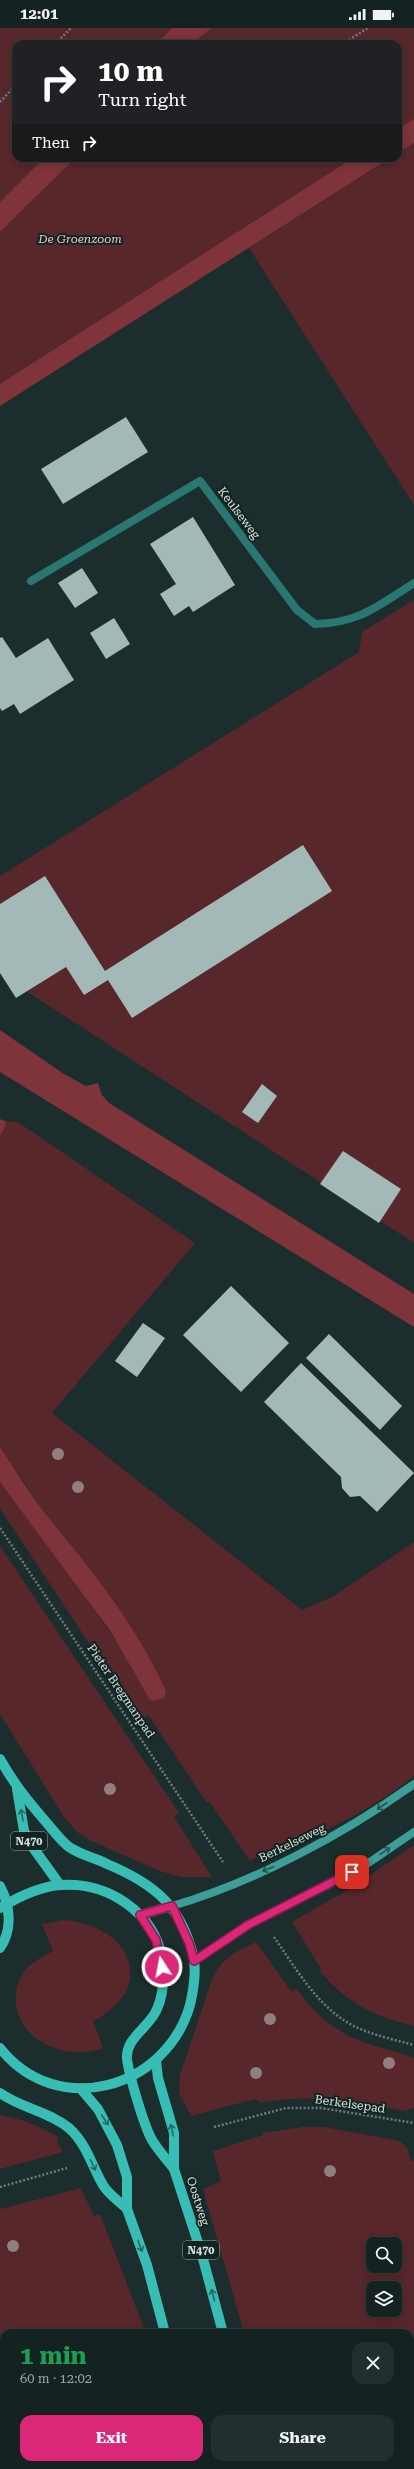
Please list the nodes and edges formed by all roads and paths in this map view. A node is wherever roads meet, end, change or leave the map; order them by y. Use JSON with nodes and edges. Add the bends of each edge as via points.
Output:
{"nodes":[{"id":1,"x":71,"y":28,"type":"edge"},
{"id":2,"x":368,"y":28,"type":"edge"},
{"id":3,"x":59,"y":40,"type":"edge"},
{"id":4,"x":348,"y":40,"type":"edge"},
{"id":5,"x":12,"y":89,"type":"edge"},
{"id":6,"x":0,"y":102,"type":"edge"},
{"id":7,"x":31,"y":581,"type":"dead end"},
{"id":8,"x":414,"y":583,"type":"edge"},
{"id":9,"x":0,"y":1528,"type":"edge"},
{"id":10,"x":0,"y":1759,"type":"edge"},
{"id":11,"x":414,"y":1784,"type":"edge"},
{"id":12,"x":17,"y":1789,"type":"junction"},
{"id":13,"x":414,"y":1832,"type":"edge"},
{"id":14,"x":225,"y":1865,"type":"dead end"},
{"id":15,"x":60,"y":1885,"type":"junction"},
{"id":16,"x":0,"y":1886,"type":"edge"},
{"id":17,"x":4,"y":1906,"type":"edge"},
{"id":18,"x":172,"y":1906,"type":"junction"},
{"id":19,"x":140,"y":1915,"type":"junction"},
{"id":20,"x":274,"y":1937,"type":"dead end"},
{"id":21,"x":0,"y":1948,"type":"edge"},
{"id":22,"x":194,"y":1961,"type":"junction"},
{"id":23,"x":414,"y":2045,"type":"edge"},
{"id":24,"x":0,"y":2048,"type":"edge"},
{"id":25,"x":4,"y":2058,"type":"edge"},
{"id":26,"x":156,"y":2060,"type":"junction"},
{"id":27,"x":132,"y":2076,"type":"junction"},
{"id":28,"x":81,"y":2089,"type":"junction"},
{"id":29,"x":0,"y":2093,"type":"edge"},
{"id":30,"x":414,"y":2123,"type":"edge"},
{"id":31,"x":214,"y":2127,"type":"dead end"},
{"id":32,"x":70,"y":2167,"type":"dead end"},
{"id":33,"x":174,"y":2169,"type":"junction"},
{"id":34,"x":0,"y":2187,"type":"edge"},
{"id":35,"x":127,"y":2209,"type":"junction"},
{"id":36,"x":164,"y":2329,"type":"edge"},
{"id":37,"x":223,"y":2329,"type":"edge"}],
"edges":[{"from":1,"to":3,"type":"path"},
{"from":2,"to":4,"type":"path"},
{"from":5,"to":6,"type":"path"},
{"from":7,"to":8,"type":"street","name":"Keulseweg","via":[[200,481],[297,610],[315,624],[347,621],[363,615]]},
{"from":9,"to":14,"type":"path","name":"Pieter Bregmanpad"},
{"from":10,"to":12,"type":"main road","number":"N470"},
{"from":11,"to":18,"type":"street","name":"Berkelseweg","one_way":true,"via":[[346,1829],[274,1866]]},
{"from":15,"to":12,"type":"main road","number":"N470","one_way":true,"via":[[24,1831]]},
{"from":12,"to":18,"type":"main road","number":"N470","via":[[68,1846],[140,1879],[157,1890]]},
{"from":22,"to":13,"type":"street","one_way":true,"via":[[248,1925],[364,1866]]},
{"from":15,"to":17,"type":"main road","number":"N470","via":[[41,1889]]},
{"from":15,"to":19,"type":"main road","number":"N470","via":[[101,1890],[133,1907]]},
{"from":16,"to":17,"type":"main road"},
{"from":17,"to":21,"type":"main road","via":[[9,1930]]},
{"from":18,"to":19,"type":"main road"},
{"from":18,"to":22,"type":"main road","number":"N470","via":[[189,1943]]},
{"from":19,"to":27,"type":"main road","number":"N470","via":[[156,1940],[162,1958],[163,1976],[157,2010],[128,2049],[127,2059]]},
{"from":20,"to":23,"type":"path","via":[[319,1998],[342,2018],[358,2028]]},
{"from":22,"to":26,"type":"main road","number":"N470","via":[[192,1998],[186,2019],[177,2036]]},
{"from":24,"to":25,"type":"main road","number":"N470"},
{"from":25,"to":28,"type":"main road","number":"N470","via":[[49,2084]]},
{"from":26,"to":27,"type":"main road","number":"N470"},
{"from":33,"to":26,"type":"main road","name":"Oostweg","number":"N470","one_way":true,"via":[[174,2134],[158,2078]]},
{"from":27,"to":28,"type":"main road","number":"N470","via":[[100,2087]]},
{"from":27,"to":33,"type":"main road","name":"Oostweg","number":"N470","via":[[152,2140]]},
{"from":28,"to":35,"type":"main road","one_way":true,"via":[[98,2109],[117,2145],[127,2177]]},
{"from":29,"to":35,"type":"main road","one_way":true,"via":[[8,2099],[50,2115],[69,2128],[81,2141],[104,2187]]},
{"from":30,"to":31,"type":"path","name":"Berkelsepad","via":[[321,2108],[286,2108]]},
{"from":32,"to":34,"type":"path"},
{"from":37,"to":33,"type":"main road","name":"Oostweg","number":"N470","one_way":true},
{"from":35,"to":36,"type":"main road","one_way":true,"via":[[148,2265]]}]}
